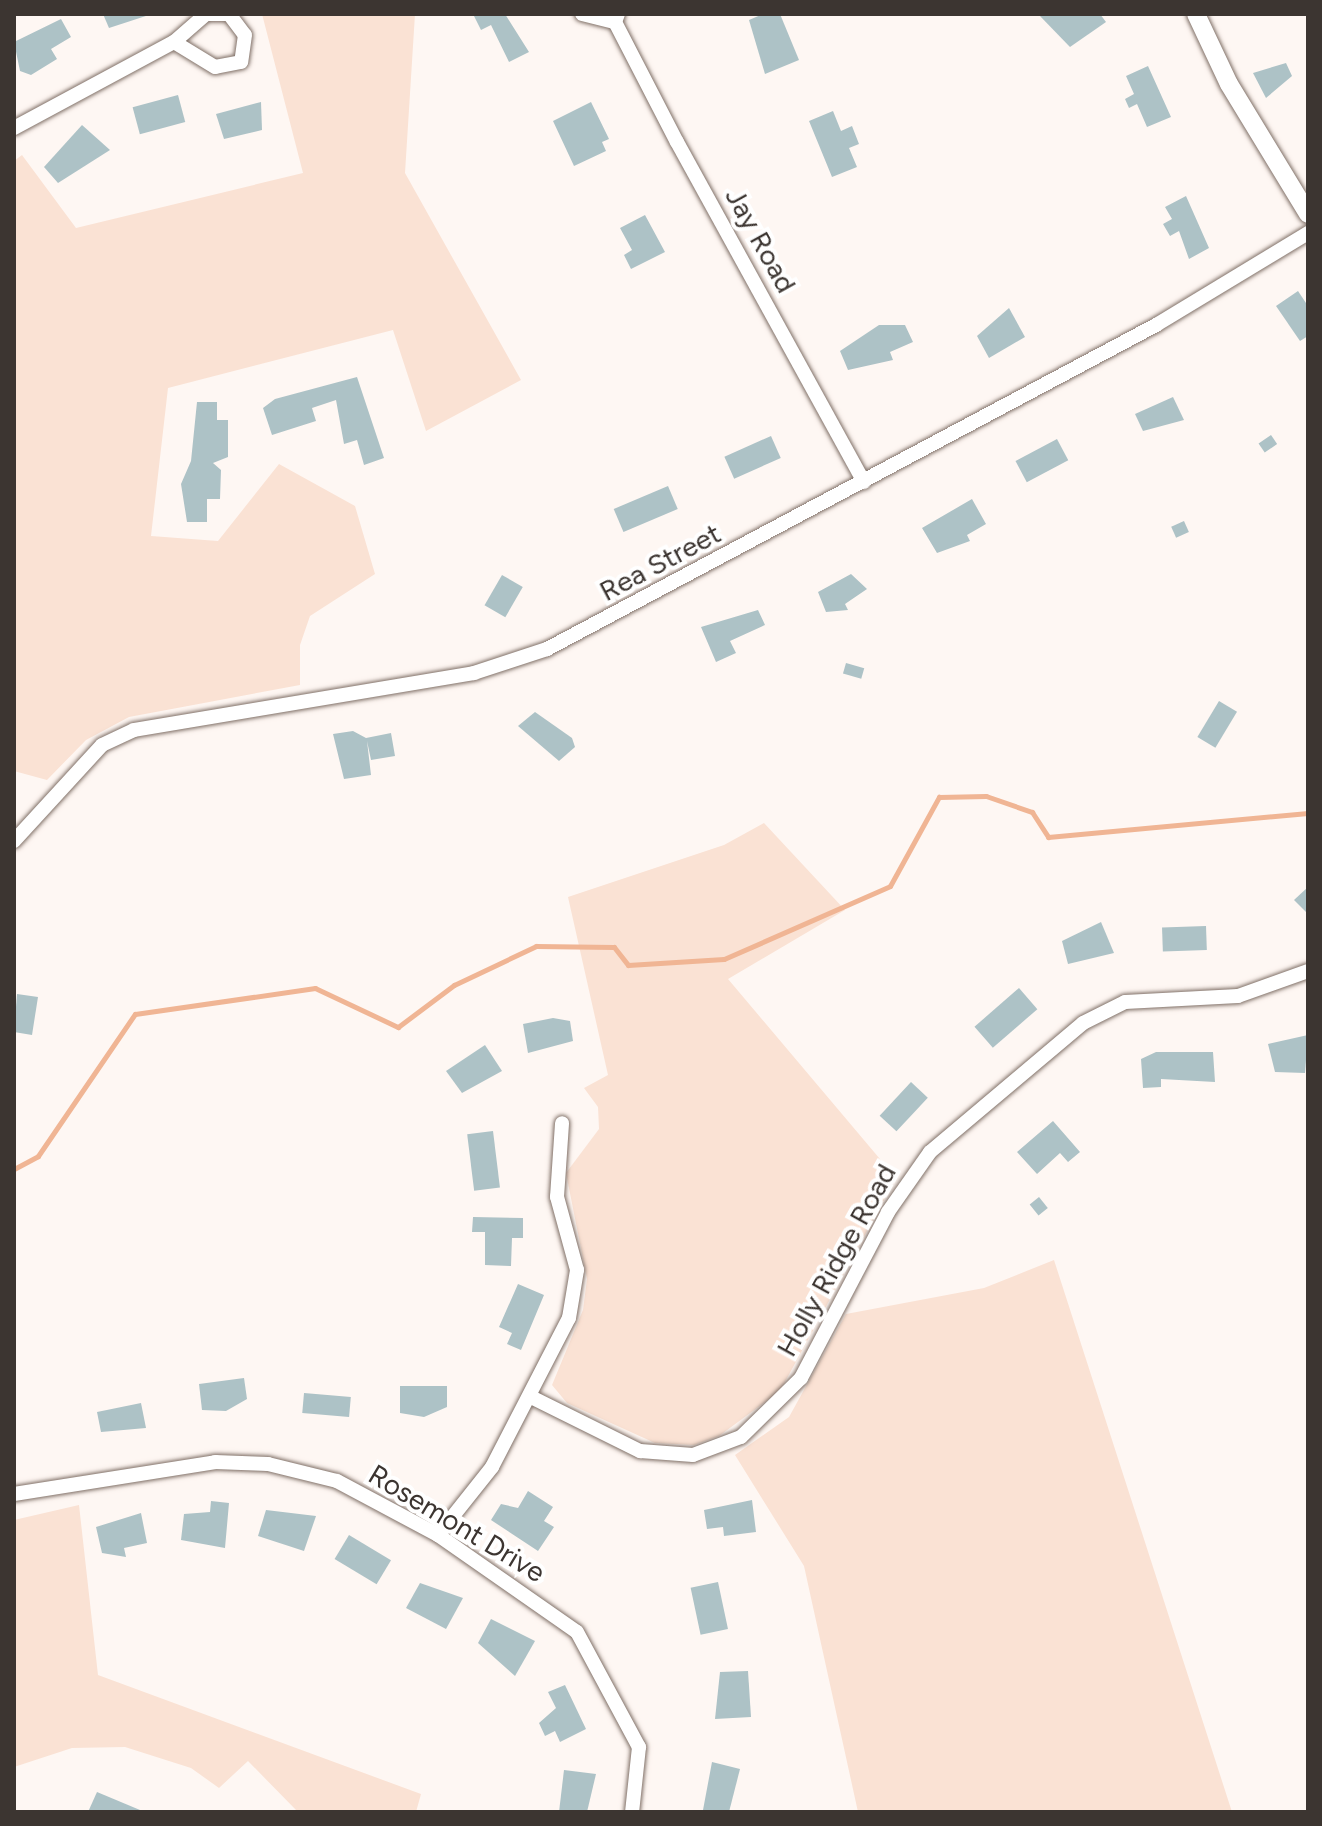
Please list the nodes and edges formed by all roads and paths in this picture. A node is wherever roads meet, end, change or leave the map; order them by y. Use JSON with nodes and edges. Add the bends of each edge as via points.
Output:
{"nodes":[{"id":1,"x":582,"y":14,"type":"edge"},
{"id":2,"x":1196,"y":14,"type":"edge"},
{"id":3,"x":616,"y":18,"type":"edge"},
{"id":4,"x":174,"y":42,"type":"junction"},
{"id":5,"x":14,"y":128,"type":"edge"},
{"id":6,"x":1308,"y":214,"type":"edge"},
{"id":7,"x":1308,"y":233,"type":"edge"},
{"id":8,"x":864,"y":482,"type":"junction"},
{"id":9,"x":14,"y":841,"type":"edge"},
{"id":10,"x":1308,"y":971,"type":"edge"},
{"id":11,"x":562,"y":1123,"type":"dead end"},
{"id":12,"x":531,"y":1397,"type":"junction"},
{"id":13,"x":14,"y":1494,"type":"edge"},
{"id":14,"x":438,"y":1535,"type":"junction"},
{"id":15,"x":632,"y":1812,"type":"edge"}],
"edges":[{"from":1,"to":3,"type":"street","name":"Jay Road"},
{"from":2,"to":6,"type":"street","via":[[1229,84]]},
{"from":3,"to":8,"type":"street","name":"Jay Road"},
{"from":4,"to":4,"type":"street","via":[[206,14],[229,14],[245,35],[241,62],[215,67]]},
{"from":4,"to":5,"type":"street"},
{"from":7,"to":8,"type":"street","name":"Rea Street","via":[[1156,325]]},
{"from":8,"to":9,"type":"street","name":"Rea Street","via":[[609,618],[510,662],[134,730],[102,745]]},
{"from":10,"to":12,"type":"street","name":"Holly Ridge Road","via":[[1238,996],[1125,1002],[1083,1023],[907,1181],[801,1378],[741,1437],[693,1455],[640,1451]]},
{"from":11,"to":12,"type":"street","via":[[557,1197],[577,1270],[575,1296],[557,1350]]},
{"from":12,"to":14,"type":"street","via":[[492,1467]]},
{"from":13,"to":14,"type":"street","name":"Rosemont Drive","via":[[189,1465],[268,1464],[337,1481]]},
{"from":14,"to":15,"type":"street","name":"Rosemont Drive","via":[[554,1613],[596,1656],[639,1747]]}]}
